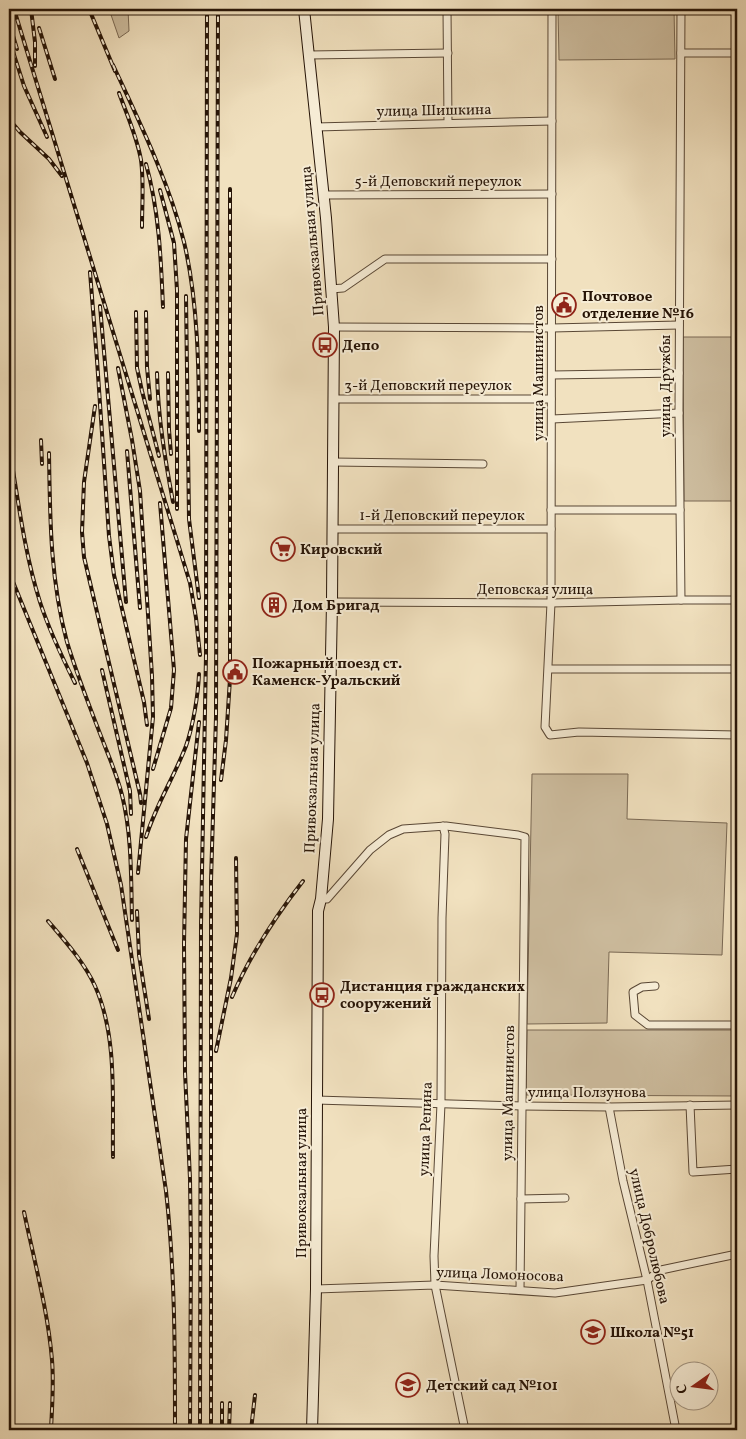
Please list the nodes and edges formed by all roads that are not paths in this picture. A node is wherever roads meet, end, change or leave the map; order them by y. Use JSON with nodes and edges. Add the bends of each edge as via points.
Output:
{"nodes":[{"id":1,"x":304,"y":9,"type":"edge"},
{"id":2,"x":447,"y":9,"type":"edge"},
{"id":3,"x":552,"y":9,"type":"edge"},
{"id":4,"x":681,"y":9,"type":"edge"},
{"id":5,"x":448,"y":53,"type":"junction"},
{"id":6,"x":681,"y":53,"type":"junction"},
{"id":7,"x":737,"y":53,"type":"edge"},
{"id":8,"x":308,"y":55,"type":"junction"},
{"id":9,"x":552,"y":121,"type":"junction"},
{"id":10,"x":448,"y":123,"type":"junction"},
{"id":11,"x":316,"y":127,"type":"junction"},
{"id":12,"x":324,"y":194,"type":"junction"},
{"id":13,"x":552,"y":194,"type":"junction"},
{"id":14,"x":552,"y":259,"type":"junction"},
{"id":15,"x":331,"y":289,"type":"junction"},
{"id":16,"x":679,"y":325,"type":"junction"},
{"id":17,"x":334,"y":327,"type":"junction"},
{"id":18,"x":552,"y":328,"type":"junction"},
{"id":19,"x":679,"y":373,"type":"junction"},
{"id":20,"x":552,"y":375,"type":"junction"},
{"id":21,"x":334,"y":398,"type":"junction"},
{"id":22,"x":552,"y":399,"type":"junction"},
{"id":23,"x":679,"y":413,"type":"junction"},
{"id":24,"x":552,"y":419,"type":"junction"},
{"id":25,"x":333,"y":462,"type":"junction"},
{"id":26,"x":483,"y":464,"type":"dead end"},
{"id":27,"x":551,"y":510,"type":"junction"},
{"id":28,"x":680,"y":510,"type":"junction"},
{"id":29,"x":333,"y":529,"type":"junction"},
{"id":30,"x":551,"y":529,"type":"junction"},
{"id":31,"x":681,"y":600,"type":"junction"},
{"id":32,"x":737,"y":600,"type":"edge"},
{"id":33,"x":332,"y":602,"type":"junction"},
{"id":34,"x":551,"y":603,"type":"junction"},
{"id":35,"x":737,"y":668,"type":"edge"},
{"id":36,"x":549,"y":669,"type":"junction"},
{"id":37,"x":737,"y":735,"type":"edge"},
{"id":38,"x":443,"y":826,"type":"junction"},
{"id":39,"x":321,"y":899,"type":"junction"},
{"id":40,"x":655,"y":986,"type":"dead end"},
{"id":41,"x":737,"y":1025,"type":"edge"},
{"id":42,"x":316,"y":1100,"type":"junction"},
{"id":43,"x":441,"y":1104,"type":"junction"},
{"id":44,"x":737,"y":1104,"type":"edge"},
{"id":45,"x":690,"y":1105,"type":"junction"},
{"id":46,"x":522,"y":1106,"type":"junction"},
{"id":47,"x":609,"y":1106,"type":"junction"},
{"id":48,"x":737,"y":1169,"type":"edge"},
{"id":49,"x":565,"y":1198,"type":"dead end"},
{"id":50,"x":521,"y":1199,"type":"junction"},
{"id":51,"x":737,"y":1254,"type":"edge"},
{"id":52,"x":647,"y":1280,"type":"junction"},
{"id":53,"x":435,"y":1285,"type":"junction"},
{"id":54,"x":316,"y":1289,"type":"junction"},
{"id":55,"x":520,"y":1290,"type":"junction"},
{"id":56,"x":312,"y":1430,"type":"edge"},
{"id":57,"x":465,"y":1430,"type":"edge"},
{"id":58,"x":676,"y":1430,"type":"edge"}],
"edges":[{"from":1,"to":8,"type":"street","name":"Привокзальная улица"},
{"from":2,"to":5,"type":"street"},
{"from":3,"to":9,"type":"street","name":"улица Машинистов"},
{"from":4,"to":6,"type":"street","name":"улица Дружбы"},
{"from":5,"to":8,"type":"street"},
{"from":5,"to":10,"type":"street"},
{"from":6,"to":7,"type":"street"},
{"from":6,"to":16,"type":"street","name":"улица Дружбы"},
{"from":8,"to":11,"type":"street","name":"Привокзальная улица"},
{"from":9,"to":10,"type":"street","name":"улица Шишкина"},
{"from":9,"to":13,"type":"street","name":"улица Машинистов"},
{"from":10,"to":11,"type":"street","name":"улица Шишкина"},
{"from":11,"to":12,"type":"street","name":"Привокзальная улица"},
{"from":12,"to":13,"type":"street","name":"5-й Деповский переулок"},
{"from":12,"to":15,"type":"street","name":"Привокзальная улица"},
{"from":13,"to":14,"type":"street","name":"улица Машинистов"},
{"from":14,"to":15,"type":"street","via":[[385,259],[343,288]]},
{"from":14,"to":18,"type":"street","name":"улица Машинистов"},
{"from":15,"to":17,"type":"street","name":"Привокзальная улица"},
{"from":16,"to":18,"type":"street"},
{"from":16,"to":19,"type":"street","name":"улица Дружбы"},
{"from":17,"to":18,"type":"street"},
{"from":17,"to":21,"type":"street","name":"Привокзальная улица"},
{"from":18,"to":20,"type":"street","name":"улица Машинистов"},
{"from":19,"to":20,"type":"street"},
{"from":19,"to":23,"type":"street","name":"улица Дружбы"},
{"from":20,"to":22,"type":"street","name":"улица Машинистов"},
{"from":21,"to":22,"type":"street","name":"3-й Деповский переулок"},
{"from":21,"to":25,"type":"street","name":"Привокзальная улица"},
{"from":22,"to":24,"type":"street","name":"улица Машинистов"},
{"from":23,"to":24,"type":"street"},
{"from":23,"to":28,"type":"street","name":"улица Дружбы"},
{"from":24,"to":27,"type":"street","name":"улица Машинистов"},
{"from":25,"to":26,"type":"street"},
{"from":25,"to":29,"type":"street","name":"Привокзальная улица"},
{"from":27,"to":28,"type":"street"},
{"from":27,"to":30,"type":"street","name":"улица Машинистов"},
{"from":28,"to":31,"type":"street","name":"улица Дружбы"},
{"from":29,"to":30,"type":"street","name":"1-й Деповский переулок"},
{"from":29,"to":33,"type":"street","name":"Привокзальная улица"},
{"from":30,"to":34,"type":"street","name":"улица Машинистов"},
{"from":31,"to":32,"type":"street","name":"Деповская улица"},
{"from":31,"to":34,"type":"street","name":"Деповская улица"},
{"from":33,"to":34,"type":"street","name":"Деповская улица"},
{"from":33,"to":39,"type":"street","name":"Привокзальная улица","via":[[328,819]]},
{"from":34,"to":36,"type":"street","name":"улица Машинистов"},
{"from":35,"to":36,"type":"street"},
{"from":36,"to":37,"type":"street","name":"улица Машинистов","via":[[545,727],[550,735],[580,732]]},
{"from":38,"to":39,"type":"street","via":[[403,830],[389,835],[370,850],[327,899]]},
{"from":38,"to":43,"type":"street","name":"улица Репина"},
{"from":38,"to":46,"type":"street","name":"улица Машинистов","via":[[525,837]]},
{"from":39,"to":42,"type":"street","name":"Привокзальная улица","via":[[318,911]]},
{"from":40,"to":41,"type":"street","via":[[633,992],[634,1015],[648,1026]]},
{"from":42,"to":43,"type":"street","name":"улица Ползунова"},
{"from":42,"to":54,"type":"street","name":"Привокзальная улица"},
{"from":43,"to":46,"type":"street","name":"улица Ползунова"},
{"from":43,"to":53,"type":"street","name":"улица Репина"},
{"from":44,"to":45,"type":"street","name":"улица Ползунова"},
{"from":45,"to":47,"type":"street","name":"улица Ползунова"},
{"from":45,"to":48,"type":"street","via":[[693,1172]]},
{"from":46,"to":47,"type":"street","name":"улица Ползунова"},
{"from":46,"to":50,"type":"street","name":"улица Машинистов"},
{"from":47,"to":52,"type":"street","name":"улица Добролюбова"},
{"from":49,"to":50,"type":"street"},
{"from":50,"to":55,"type":"street","name":"улица Машинистов"},
{"from":51,"to":52,"type":"street","name":"улица Ломоносова","via":[[661,1270]]},
{"from":52,"to":55,"type":"street","name":"улица Ломоносова","via":[[555,1293]]},
{"from":52,"to":58,"type":"street","name":"улица Добролюбова"},
{"from":53,"to":54,"type":"street","name":"улица Ломоносова"},
{"from":53,"to":55,"type":"street","name":"улица Ломоносова"},
{"from":53,"to":57,"type":"street","name":"улица Репина"},
{"from":54,"to":56,"type":"street","name":"Привокзальная улица"}]}
